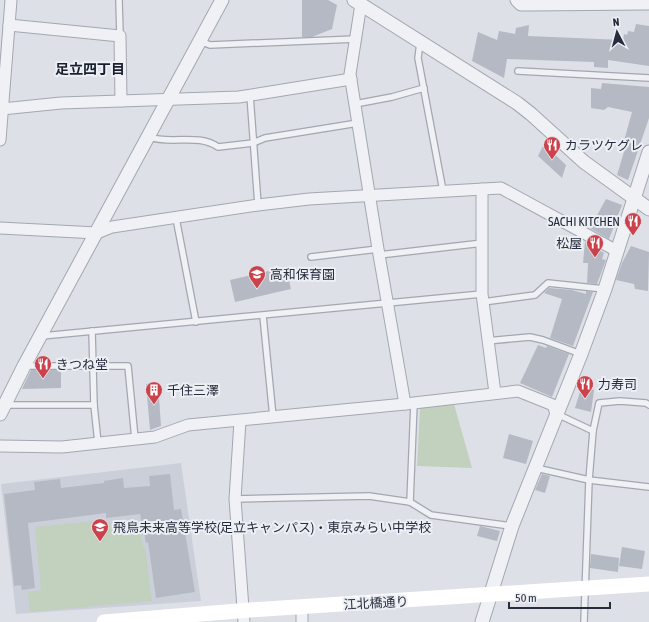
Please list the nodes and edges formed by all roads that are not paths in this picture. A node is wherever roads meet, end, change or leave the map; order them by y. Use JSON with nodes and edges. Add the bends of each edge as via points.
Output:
{"nodes":[{"id":1,"x":11,"y":0,"type":"edge"},
{"id":2,"x":119,"y":0,"type":"edge"},
{"id":3,"x":222,"y":0,"type":"edge"},
{"id":4,"x":517,"y":0,"type":"edge"},
{"id":5,"x":357,"y":2,"type":"edge"},
{"id":6,"x":649,"y":3,"type":"edge"},
{"id":7,"x":6,"y":28,"type":"edge"},
{"id":8,"x":120,"y":36,"type":"junction"},
{"id":9,"x":356,"y":39,"type":"junction"},
{"id":10,"x":200,"y":41,"type":"junction"},
{"id":11,"x":420,"y":42,"type":"junction"},
{"id":12,"x":518,"y":71,"type":"dead end"},
{"id":13,"x":3,"y":72,"type":"edge"},
{"id":14,"x":649,"y":78,"type":"edge"},
{"id":15,"x":351,"y":79,"type":"junction"},
{"id":16,"x":424,"y":88,"type":"junction"},
{"id":17,"x":250,"y":95,"type":"junction"},
{"id":18,"x":168,"y":100,"type":"junction"},
{"id":19,"x":121,"y":101,"type":"junction"},
{"id":20,"x":355,"y":104,"type":"junction"},
{"id":21,"x":1,"y":109,"type":"edge"},
{"id":22,"x":358,"y":123,"type":"junction"},
{"id":23,"x":149,"y":137,"type":"junction"},
{"id":24,"x":0,"y":140,"type":"edge"},
{"id":25,"x":253,"y":143,"type":"junction"},
{"id":26,"x":649,"y":152,"type":"edge"},
{"id":27,"x":482,"y":189,"type":"junction"},
{"id":28,"x":443,"y":191,"type":"junction"},
{"id":29,"x":369,"y":196,"type":"junction"},
{"id":30,"x":635,"y":198,"type":"junction"},
{"id":31,"x":258,"y":205,"type":"junction"},
{"id":32,"x":649,"y":209,"type":"edge"},
{"id":33,"x":176,"y":218,"type":"junction"},
{"id":34,"x":0,"y":228,"type":"edge"},
{"id":35,"x":97,"y":233,"type":"junction"},
{"id":36,"x":483,"y":243,"type":"junction"},
{"id":37,"x":378,"y":252,"type":"junction"},
{"id":38,"x":617,"y":252,"type":"junction"},
{"id":39,"x":311,"y":257,"type":"dead end"},
{"id":40,"x":605,"y":289,"type":"junction"},
{"id":41,"x":482,"y":298,"type":"junction"},
{"id":42,"x":387,"y":304,"type":"junction"},
{"id":43,"x":263,"y":316,"type":"junction"},
{"id":44,"x":196,"y":322,"type":"junction"},
{"id":45,"x":92,"y":331,"type":"junction"},
{"id":46,"x":42,"y":336,"type":"junction"},
{"id":47,"x":487,"y":341,"type":"junction"},
{"id":48,"x":581,"y":354,"type":"junction"},
{"id":49,"x":24,"y":366,"type":"junction"},
{"id":50,"x":93,"y":367,"type":"junction"},
{"id":51,"x":495,"y":393,"type":"junction"},
{"id":52,"x":410,"y":404,"type":"junction"},
{"id":53,"x":94,"y":405,"type":"junction"},
{"id":54,"x":649,"y":405,"type":"edge"},
{"id":55,"x":2,"y":410,"type":"edge"},
{"id":56,"x":556,"y":414,"type":"junction"},
{"id":57,"x":273,"y":418,"type":"junction"},
{"id":58,"x":240,"y":421,"type":"junction"},
{"id":59,"x":594,"y":431,"type":"junction"},
{"id":60,"x":135,"y":439,"type":"junction"},
{"id":61,"x":98,"y":443,"type":"junction"},
{"id":62,"x":0,"y":446,"type":"edge"},
{"id":63,"x":534,"y":468,"type":"junction"},
{"id":64,"x":589,"y":480,"type":"junction"},
{"id":65,"x":649,"y":487,"type":"edge"},
{"id":66,"x":235,"y":499,"type":"junction"},
{"id":67,"x":410,"y":502,"type":"junction"},
{"id":68,"x":512,"y":526,"type":"junction"},
{"id":69,"x":649,"y":584,"type":"edge"},
{"id":70,"x":585,"y":589,"type":"junction"},
{"id":71,"x":489,"y":596,"type":"junction"},
{"id":72,"x":302,"y":607,"type":"junction"},
{"id":73,"x":243,"y":616,"type":"edge"},
{"id":74,"x":104,"y":622,"type":"edge"},
{"id":75,"x":302,"y":622,"type":"edge"},
{"id":76,"x":482,"y":622,"type":"edge"},
{"id":77,"x":584,"y":622,"type":"edge"}],
"edges":[{"from":1,"to":7,"type":"street"},
{"from":2,"to":8,"type":"lane"},
{"from":3,"to":10,"type":"street"},
{"from":4,"to":6,"type":"street","via":[[521,4]]},
{"from":5,"to":9,"type":"street"},
{"from":5,"to":11,"type":"street"},
{"from":7,"to":8,"type":"street"},
{"from":7,"to":13,"type":"street"},
{"from":8,"to":19,"type":"street"},
{"from":9,"to":10,"type":"lane","via":[[210,45]]},
{"from":9,"to":15,"type":"street"},
{"from":10,"to":18,"type":"street"},
{"from":11,"to":16,"type":"lane","via":[[418,58]]},
{"from":11,"to":30,"type":"street","via":[[517,103],[584,162]]},
{"from":12,"to":14,"type":"lane"},
{"from":13,"to":21,"type":"street"},
{"from":15,"to":17,"type":"street"},
{"from":15,"to":20,"type":"street"},
{"from":16,"to":20,"type":"lane"},
{"from":16,"to":28,"type":"lane"},
{"from":17,"to":18,"type":"street"},
{"from":17,"to":25,"type":"lane"},
{"from":18,"to":19,"type":"street"},
{"from":18,"to":23,"type":"street"},
{"from":19,"to":21,"type":"street"},
{"from":20,"to":22,"type":"street"},
{"from":21,"to":24,"type":"street"},
{"from":22,"to":25,"type":"lane","via":[[265,138]]},
{"from":22,"to":29,"type":"street"},
{"from":23,"to":25,"type":"lane","via":[[158,140],[208,140],[218,147]]},
{"from":23,"to":35,"type":"street"},
{"from":25,"to":31,"type":"lane"},
{"from":26,"to":30,"type":"street"},
{"from":27,"to":28,"type":"street"},
{"from":27,"to":36,"type":"street"},
{"from":27,"to":38,"type":"street","via":[[502,188]]},
{"from":28,"to":29,"type":"street"},
{"from":29,"to":31,"type":"street"},
{"from":29,"to":37,"type":"street"},
{"from":30,"to":32,"type":"street"},
{"from":30,"to":38,"type":"street"},
{"from":31,"to":33,"type":"street"},
{"from":33,"to":35,"type":"street","via":[[112,227]]},
{"from":33,"to":44,"type":"lane"},
{"from":34,"to":35,"type":"street"},
{"from":35,"to":46,"type":"street"},
{"from":36,"to":37,"type":"lane"},
{"from":36,"to":41,"type":"street"},
{"from":37,"to":39,"type":"lane"},
{"from":37,"to":42,"type":"street"},
{"from":38,"to":40,"type":"street"},
{"from":40,"to":41,"type":"lane","via":[[548,283],[535,295]]},
{"from":40,"to":48,"type":"street"},
{"from":41,"to":42,"type":"lane"},
{"from":41,"to":47,"type":"street"},
{"from":42,"to":43,"type":"lane"},
{"from":42,"to":52,"type":"street"},
{"from":43,"to":44,"type":"lane"},
{"from":43,"to":57,"type":"lane"},
{"from":44,"to":45,"type":"lane"},
{"from":45,"to":46,"type":"lane"},
{"from":45,"to":50,"type":"lane"},
{"from":46,"to":49,"type":"street"},
{"from":47,"to":48,"type":"lane","via":[[530,337]]},
{"from":47,"to":51,"type":"street"},
{"from":48,"to":56,"type":"street"},
{"from":49,"to":50,"type":"lane"},
{"from":49,"to":55,"type":"street"},
{"from":50,"to":53,"type":"lane"},
{"from":50,"to":60,"type":"lane","via":[[128,366]]},
{"from":51,"to":52,"type":"street"},
{"from":51,"to":56,"type":"street","via":[[518,391],[553,405]]},
{"from":52,"to":57,"type":"street"},
{"from":52,"to":67,"type":"lane"},
{"from":53,"to":55,"type":"lane"},
{"from":53,"to":61,"type":"lane"},
{"from":54,"to":59,"type":"lane","via":[[620,401],[599,403]]},
{"from":56,"to":59,"type":"lane"},
{"from":56,"to":63,"type":"street"},
{"from":57,"to":58,"type":"street"},
{"from":58,"to":60,"type":"street","via":[[188,425],[155,437]]},
{"from":58,"to":66,"type":"street"},
{"from":59,"to":64,"type":"lane"},
{"from":60,"to":61,"type":"street"},
{"from":61,"to":62,"type":"street","via":[[62,447]]},
{"from":63,"to":64,"type":"lane"},
{"from":63,"to":68,"type":"street"},
{"from":64,"to":65,"type":"lane"},
{"from":64,"to":70,"type":"lane"},
{"from":66,"to":67,"type":"lane","via":[[369,496]]},
{"from":66,"to":73,"type":"street"},
{"from":67,"to":68,"type":"lane","via":[[431,515]]},
{"from":68,"to":71,"type":"street"},
{"from":69,"to":70,"type":"main road","name":"江北橋通り"},
{"from":70,"to":71,"type":"main road","name":"江北橋通り"},
{"from":70,"to":77,"type":"lane"},
{"from":71,"to":72,"type":"main road","name":"江北橋通り"},
{"from":71,"to":76,"type":"street"},
{"from":72,"to":73,"type":"main road","name":"江北橋通り"},
{"from":72,"to":75,"type":"street"},
{"from":73,"to":74,"type":"main road","name":"江北橋通り"}]}
